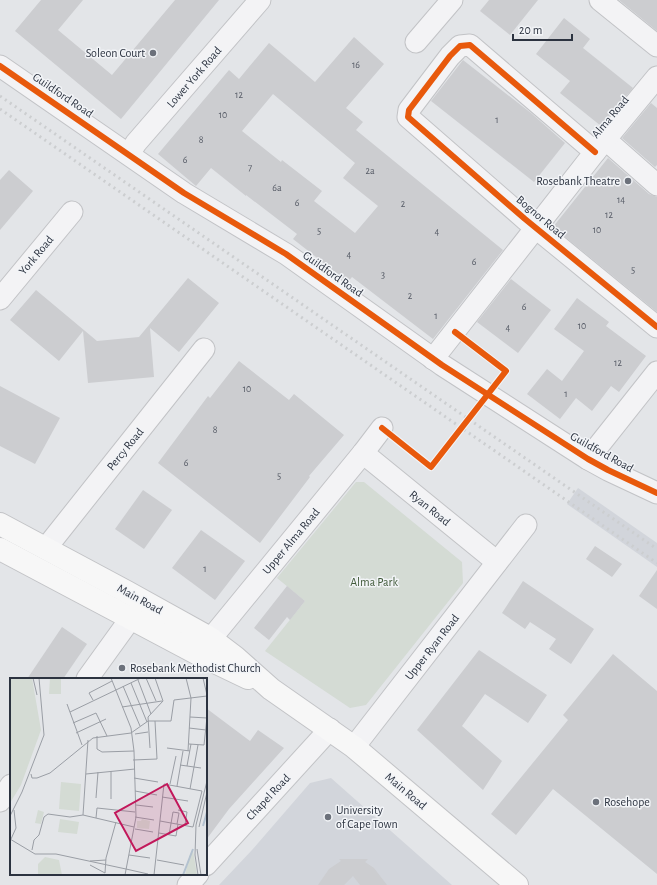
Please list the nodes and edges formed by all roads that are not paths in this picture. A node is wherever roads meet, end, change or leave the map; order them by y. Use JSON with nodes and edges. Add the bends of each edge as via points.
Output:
{"nodes":[{"id":1,"x":260,"y":0,"type":"edge"},
{"id":2,"x":452,"y":0,"type":"edge"},
{"id":3,"x":600,"y":0,"type":"edge"},
{"id":4,"x":416,"y":42,"type":"dead end"},
{"id":5,"x":657,"y":46,"type":"edge"},
{"id":6,"x":0,"y":66,"type":"edge"},
{"id":7,"x":657,"y":77,"type":"edge"},
{"id":8,"x":600,"y":146,"type":"junction"},
{"id":9,"x":129,"y":154,"type":"junction"},
{"id":10,"x":657,"y":185,"type":"edge"},
{"id":11,"x":72,"y":212,"type":"dead end"},
{"id":12,"x":536,"y":228,"type":"junction"},
{"id":13,"x":0,"y":298,"type":"edge"},
{"id":14,"x":657,"y":327,"type":"edge"},
{"id":15,"x":204,"y":349,"type":"dead end"},
{"id":16,"x":433,"y":359,"type":"junction"},
{"id":17,"x":657,"y":372,"type":"edge"},
{"id":18,"x":382,"y":428,"type":"dead end"},
{"id":19,"x":363,"y":453,"type":"junction"},
{"id":20,"x":588,"y":459,"type":"junction"},
{"id":21,"x":657,"y":493,"type":"edge"},
{"id":22,"x":0,"y":524,"type":"edge"},
{"id":23,"x":526,"y":525,"type":"dead end"},
{"id":24,"x":46,"y":548,"type":"junction"},
{"id":25,"x":0,"y":549,"type":"edge"},
{"id":26,"x":503,"y":555,"type":"junction"},
{"id":27,"x":132,"y":618,"type":"junction"},
{"id":28,"x":204,"y":646,"type":"junction"},
{"id":29,"x":89,"y":678,"type":"edge"},
{"id":30,"x":330,"y":729,"type":"junction"},
{"id":31,"x":354,"y":747,"type":"junction"},
{"id":32,"x":10,"y":787,"type":"edge"},
{"id":33,"x":0,"y":801,"type":"edge"},
{"id":34,"x":207,"y":864,"type":"edge"},
{"id":35,"x":197,"y":875,"type":"edge"},
{"id":36,"x":188,"y":885,"type":"edge"},
{"id":37,"x":517,"y":885,"type":"edge"}],
"edges":[{"from":1,"to":9,"type":"street","name":"Lower York Road"},
{"from":2,"to":4,"type":"street"},
{"from":3,"to":5,"type":"street"},
{"from":6,"to":9,"type":"street","name":"Guildford Road"},
{"from":7,"to":8,"type":"street","name":"Alma Road"},
{"from":8,"to":10,"type":"street"},
{"from":8,"to":12,"type":"street","name":"Alma Road"},
{"from":8,"to":12,"type":"street","name":"Bognor Road","via":[[470,45],[460,46],[450,56],[409,110],[408,117]]},
{"from":9,"to":16,"type":"street","name":"Guildford Road","via":[[184,193],[286,254]]},
{"from":11,"to":13,"type":"street","name":"York Road"},
{"from":12,"to":14,"type":"street","name":"Bognor Road"},
{"from":12,"to":16,"type":"street","name":"Alma Road"},
{"from":15,"to":24,"type":"street","name":"Percy Road"},
{"from":16,"to":20,"type":"street","name":"Guildford Road"},
{"from":17,"to":20,"type":"street"},
{"from":18,"to":19,"type":"street","name":"Upper Alma Road"},
{"from":19,"to":26,"type":"street","name":"Ryan Road"},
{"from":19,"to":28,"type":"street","name":"Upper Alma Road"},
{"from":20,"to":21,"type":"street","name":"Guildford Road"},
{"from":22,"to":24,"type":"main road","name":"Main Road"},
{"from":23,"to":26,"type":"street"},
{"from":24,"to":28,"type":"main road","name":"Main Road"},
{"from":25,"to":27,"type":"main road","name":"Main Road"},
{"from":26,"to":31,"type":"street","name":"Upper Ryan Road"},
{"from":27,"to":28,"type":"main road","name":"Main Road"},
{"from":27,"to":29,"type":"street"},
{"from":28,"to":30,"type":"main road","name":"Main Road"},
{"from":30,"to":31,"type":"main road","name":"Main Road"},
{"from":30,"to":34,"type":"street","name":"Chapel Road"},
{"from":31,"to":37,"type":"main road","name":"Main Road"},
{"from":32,"to":33,"type":"street"},
{"from":35,"to":36,"type":"street"}]}
